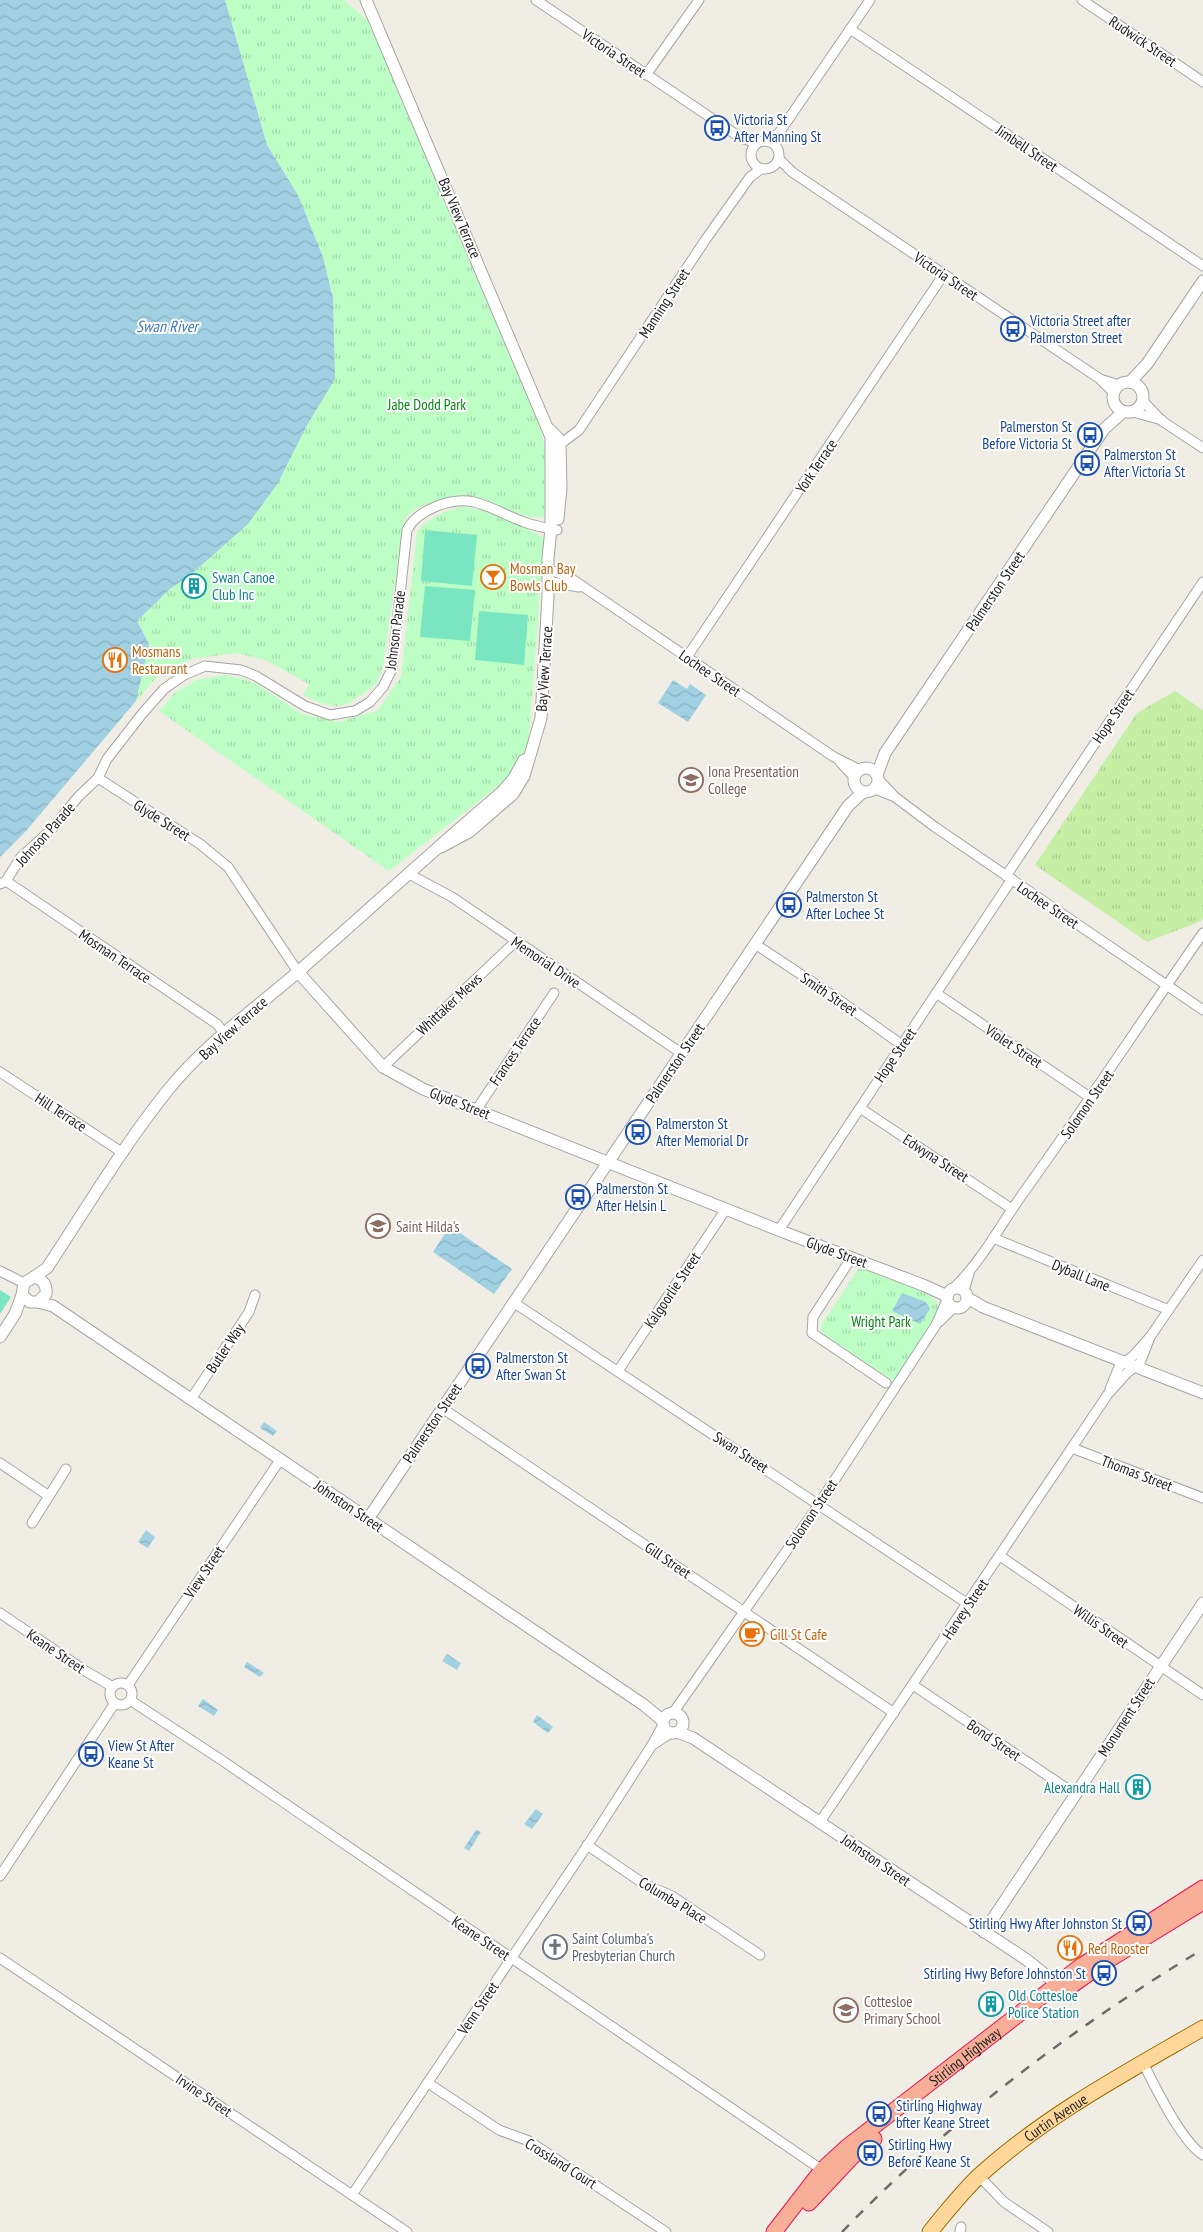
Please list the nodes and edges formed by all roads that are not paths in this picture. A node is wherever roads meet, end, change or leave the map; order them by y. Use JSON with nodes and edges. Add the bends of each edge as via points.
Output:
{"nodes":[{"id":1,"x":536,"y":0,"type":"edge"},
{"id":2,"x":699,"y":0,"type":"edge"},
{"id":3,"x":870,"y":0,"type":"edge"},
{"id":4,"x":1082,"y":0,"type":"edge"},
{"id":5,"x":370,"y":3,"type":"edge"},
{"id":6,"x":850,"y":29,"type":"junction"},
{"id":7,"x":646,"y":75,"type":"junction"},
{"id":8,"x":1203,"y":82,"type":"edge"},
{"id":9,"x":780,"y":133,"type":"junction"},
{"id":10,"x":741,"y":138,"type":"junction"},
{"id":11,"x":767,"y":141,"type":"junction"},
{"id":12,"x":757,"y":143,"type":"junction"},
{"id":13,"x":778,"y":154,"type":"junction"},
{"id":14,"x":751,"y":156,"type":"junction"},
{"id":15,"x":766,"y":169,"type":"junction"},
{"id":16,"x":792,"y":172,"type":"junction"},
{"id":17,"x":750,"y":177,"type":"junction"},
{"id":18,"x":1203,"y":266,"type":"edge"},
{"id":19,"x":944,"y":274,"type":"junction"},
{"id":20,"x":1203,"y":281,"type":"edge"},
{"id":21,"x":1123,"y":390,"type":"junction"},
{"id":22,"x":1143,"y":401,"type":"junction"},
{"id":23,"x":1128,"y":412,"type":"junction"},
{"id":24,"x":1162,"y":420,"type":"junction"},
{"id":25,"x":1104,"y":429,"type":"junction"},
{"id":26,"x":555,"y":444,"type":"junction"},
{"id":27,"x":1203,"y":448,"type":"edge"},
{"id":28,"x":555,"y":525,"type":"junction"},
{"id":29,"x":550,"y":576,"type":"junction"},
{"id":30,"x":1203,"y":582,"type":"edge"},
{"id":31,"x":687,"y":657,"type":"junction"},
{"id":32,"x":98,"y":778,"type":"junction"},
{"id":33,"x":866,"y":779,"type":"junction"},
{"id":34,"x":410,"y":874,"type":"junction"},
{"id":35,"x":1009,"y":878,"type":"junction"},
{"id":36,"x":3,"y":883,"type":"edge"},
{"id":37,"x":1203,"y":933,"type":"edge"},
{"id":38,"x":515,"y":942,"type":"junction"},
{"id":39,"x":755,"y":944,"type":"junction"},
{"id":40,"x":298,"y":972,"type":"junction"},
{"id":41,"x":1166,"y":985,"type":"junction"},
{"id":42,"x":554,"y":993,"type":"dead end"},
{"id":43,"x":936,"y":993,"type":"junction"},
{"id":44,"x":1203,"y":1010,"type":"edge"},
{"id":45,"x":223,"y":1032,"type":"junction"},
{"id":46,"x":902,"y":1045,"type":"junction"},
{"id":47,"x":681,"y":1053,"type":"junction"},
{"id":48,"x":383,"y":1067,"type":"junction"},
{"id":49,"x":0,"y":1072,"type":"edge"},
{"id":50,"x":1092,"y":1098,"type":"junction"},
{"id":51,"x":860,"y":1108,"type":"junction"},
{"id":52,"x":478,"y":1109,"type":"junction"},
{"id":53,"x":123,"y":1153,"type":"junction"},
{"id":54,"x":608,"y":1162,"type":"junction"},
{"id":55,"x":726,"y":1209,"type":"junction"},
{"id":56,"x":1012,"y":1209,"type":"junction"},
{"id":57,"x":779,"y":1230,"type":"junction"},
{"id":58,"x":993,"y":1238,"type":"junction"},
{"id":59,"x":852,"y":1257,"type":"junction"},
{"id":60,"x":1203,"y":1260,"type":"edge"},
{"id":61,"x":47,"y":1268,"type":"junction"},
{"id":62,"x":0,"y":1271,"type":"edge"},
{"id":63,"x":32,"y":1293,"type":"junction"},
{"id":64,"x":255,"y":1295,"type":"dead end"},
{"id":65,"x":956,"y":1297,"type":"junction"},
{"id":66,"x":513,"y":1302,"type":"junction"},
{"id":67,"x":1169,"y":1310,"type":"junction"},
{"id":68,"x":0,"y":1337,"type":"edge"},
{"id":69,"x":1150,"y":1337,"type":"junction"},
{"id":70,"x":1123,"y":1363,"type":"junction"},
{"id":71,"x":1135,"y":1367,"type":"junction"},
{"id":72,"x":618,"y":1370,"type":"junction"},
{"id":73,"x":886,"y":1383,"type":"dead end"},
{"id":74,"x":1203,"y":1393,"type":"edge"},
{"id":75,"x":1108,"y":1394,"type":"junction"},
{"id":76,"x":191,"y":1398,"type":"junction"},
{"id":77,"x":442,"y":1408,"type":"junction"},
{"id":78,"x":1072,"y":1448,"type":"junction"},
{"id":79,"x":280,"y":1460,"type":"junction"},
{"id":80,"x":0,"y":1463,"type":"edge"},
{"id":81,"x":66,"y":1469,"type":"dead end"},
{"id":82,"x":49,"y":1496,"type":"junction"},
{"id":83,"x":1203,"y":1498,"type":"edge"},
{"id":84,"x":819,"y":1504,"type":"junction"},
{"id":85,"x":368,"y":1519,"type":"junction"},
{"id":86,"x":32,"y":1522,"type":"dead end"},
{"id":87,"x":1000,"y":1556,"type":"junction"},
{"id":88,"x":1203,"y":1603,"type":"edge"},
{"id":89,"x":968,"y":1604,"type":"junction"},
{"id":90,"x":744,"y":1612,"type":"junction"},
{"id":91,"x":0,"y":1613,"type":"edge"},
{"id":92,"x":1160,"y":1666,"type":"junction"},
{"id":93,"x":128,"y":1685,"type":"junction"},
{"id":94,"x":913,"y":1685,"type":"junction"},
{"id":95,"x":113,"y":1687,"type":"junction"},
{"id":96,"x":1203,"y":1695,"type":"edge"},
{"id":97,"x":130,"y":1700,"type":"junction"},
{"id":98,"x":115,"y":1703,"type":"junction"},
{"id":99,"x":894,"y":1713,"type":"junction"},
{"id":100,"x":672,"y":1722,"type":"junction"},
{"id":101,"x":1075,"y":1794,"type":"junction"},
{"id":102,"x":820,"y":1822,"type":"junction"},
{"id":103,"x":587,"y":1845,"type":"junction"},
{"id":104,"x":0,"y":1876,"type":"edge"},
{"id":105,"x":1203,"y":1888,"type":"edge"},
{"id":106,"x":1203,"y":1902,"type":"edge"},
{"id":107,"x":984,"y":1932,"type":"junction"},
{"id":108,"x":760,"y":1955,"type":"dead end"},
{"id":109,"x":0,"y":1958,"type":"edge"},
{"id":110,"x":511,"y":1958,"type":"junction"},
{"id":111,"x":1057,"y":1984,"type":"junction"},
{"id":112,"x":1203,"y":2028,"type":"edge"},
{"id":113,"x":1143,"y":2063,"type":"junction"},
{"id":114,"x":428,"y":2083,"type":"junction"},
{"id":115,"x":1203,"y":2155,"type":"edge"},
{"id":116,"x":826,"y":2174,"type":"junction"},
{"id":117,"x":979,"y":2176,"type":"junction"},
{"id":118,"x":352,"y":2195,"type":"junction"},
{"id":119,"x":407,"y":2232,"type":"edge"},
{"id":120,"x":666,"y":2232,"type":"edge"},
{"id":121,"x":774,"y":2232,"type":"edge"},
{"id":122,"x":786,"y":2232,"type":"edge"},
{"id":123,"x":930,"y":2232,"type":"edge"},
{"id":124,"x":1048,"y":2232,"type":"edge"}],
"edges":[{"from":1,"to":7,"type":"street","name":"Victoria Street"},
{"from":2,"to":7,"type":"street"},
{"from":3,"to":6,"type":"street"},
{"from":4,"to":8,"type":"street","name":"Rudwick Street"},
{"from":5,"to":26,"type":"street","name":"Bay View Terrace"},
{"from":6,"to":9,"type":"street"},
{"from":6,"to":18,"type":"street","name":"Jimbell Street"},
{"from":7,"to":10,"type":"street","name":"Victoria Street"},
{"from":9,"to":11,"type":"street"},
{"from":9,"to":13,"type":"street"},
{"from":10,"to":12,"type":"street","name":"Victoria Street"},
{"from":10,"to":14,"type":"street","name":"Victoria Street"},
{"from":11,"to":12,"type":"street"},
{"from":11,"to":13,"type":"street","name":"Victoria Street"},
{"from":12,"to":14,"type":"street"},
{"from":13,"to":15,"type":"street","name":"Manning Street"},
{"from":13,"to":16,"type":"street","name":"Victoria Street"},
{"from":14,"to":15,"type":"street","name":"Victoria Street"},
{"from":14,"to":17,"type":"street","name":"Manning Street"},
{"from":15,"to":16,"type":"street","name":"Victoria Street"},
{"from":15,"to":17,"type":"street","name":"Manning Street"},
{"from":16,"to":19,"type":"street","name":"Victoria Street"},
{"from":17,"to":26,"type":"street","name":"Manning Street","via":[[580,430]]},
{"from":19,"to":21,"type":"street","name":"Victoria Street","via":[[1100,379]]},
{"from":19,"to":31,"type":"street","name":"York Terrace"},
{"from":20,"to":21,"type":"street","name":"Palmerston Street","via":[[1147,364]]},
{"from":21,"to":22,"type":"street"},
{"from":21,"to":23,"type":"street","via":[[1115,406]]},
{"from":21,"to":25,"type":"street","name":"Palmerston Street"},
{"from":22,"to":23,"type":"street","name":"Palmerston Street","via":[[1138,409]]},
{"from":22,"to":24,"type":"street"},
{"from":23,"to":24,"type":"street"},
{"from":23,"to":25,"type":"street","name":"Palmerston Street"},
{"from":24,"to":27,"type":"street"},
{"from":25,"to":33,"type":"street","name":"Palmerston Street"},
{"from":26,"to":28,"type":"street","name":"Bay View Terrace"},
{"from":28,"to":29,"type":"street","name":"Bay View Terrace"},
{"from":28,"to":32,"type":"street","name":"Johnson Parade","via":[[525,522],[472,502],[452,503],[420,514],[407,530],[392,669],[370,702],[355,711],[321,713],[256,676],[240,670],[205,666],[164,689],[107,759]]},
{"from":29,"to":31,"type":"street","name":"Lochee Street","via":[[569,577]]},
{"from":29,"to":34,"type":"street","name":"Bay View Terrace","via":[[541,718],[533,741],[505,788]]},
{"from":30,"to":35,"type":"street","name":"Hope Street"},
{"from":31,"to":33,"type":"street","name":"Lochee Street"},
{"from":32,"to":36,"type":"street","name":"Johnson Parade","via":[[21,858]]},
{"from":32,"to":40,"type":"street","name":"Glyde Street","via":[[200,844],[228,867]]},
{"from":33,"to":35,"type":"street","name":"Lochee Street"},
{"from":33,"to":39,"type":"street","name":"Palmerston Street"},
{"from":34,"to":38,"type":"street","name":"Memorial Drive","via":[[452,898]]},
{"from":34,"to":40,"type":"street","name":"Bay View Terrace"},
{"from":35,"to":41,"type":"street","name":"Lochee Street"},
{"from":35,"to":43,"type":"street","name":"Hope Street"},
{"from":36,"to":45,"type":"street","name":"Mosman Terrace","via":[[217,1024]]},
{"from":37,"to":41,"type":"street","name":"Solomon Street"},
{"from":38,"to":47,"type":"street","name":"Memorial Drive"},
{"from":38,"to":48,"type":"street","name":"Whittaker Mews"},
{"from":39,"to":46,"type":"street","name":"Smith Street"},
{"from":39,"to":47,"type":"street","name":"Palmerston Street"},
{"from":40,"to":45,"type":"street","name":"Bay View Terrace"},
{"from":40,"to":48,"type":"street","name":"Glyde Street"},
{"from":41,"to":44,"type":"street","name":"Lochee Street"},
{"from":41,"to":50,"type":"street","name":"Solomon Street"},
{"from":42,"to":52,"type":"street","name":"Frances Terrace"},
{"from":43,"to":46,"type":"street","name":"Hope Street"},
{"from":43,"to":50,"type":"street","name":"Violet Street"},
{"from":45,"to":53,"type":"street","name":"Bay View Terrace","via":[[169,1090]]},
{"from":46,"to":51,"type":"street","name":"Hope Street"},
{"from":47,"to":54,"type":"street","name":"Palmerston Street"},
{"from":48,"to":52,"type":"street","name":"Glyde Street","via":[[423,1089]]},
{"from":49,"to":53,"type":"street","name":"Hill Terrace"},
{"from":50,"to":56,"type":"street","name":"Solomon Street"},
{"from":51,"to":56,"type":"street","name":"Edwyna Street"},
{"from":51,"to":57,"type":"street","name":"Hope Street"},
{"from":52,"to":54,"type":"street","name":"Glyde Street"},
{"from":53,"to":61,"type":"street","name":"Bay View Terrace"},
{"from":54,"to":55,"type":"street","name":"Glyde Street"},
{"from":54,"to":66,"type":"street","name":"Palmerston Street"},
{"from":55,"to":57,"type":"street","name":"Glyde Street"},
{"from":55,"to":72,"type":"street","name":"Kalgoorlie Street"},
{"from":56,"to":58,"type":"street","name":"Solomon Street"},
{"from":57,"to":59,"type":"street","name":"Glyde Street"},
{"from":58,"to":65,"type":"street","name":"Solomon Street"},
{"from":58,"to":67,"type":"street","name":"Dyball Lane"},
{"from":59,"to":65,"type":"street","name":"Glyde Street"},
{"from":59,"to":73,"type":"street","via":[[813,1317],[812,1333]]},
{"from":60,"to":67,"type":"street","name":"Harvey Street"},
{"from":61,"to":63,"type":"street","name":"Bay View Terrace"},
{"from":61,"to":63,"type":"street","name":"Bay View Terrace","via":[[34,1277]]},
{"from":62,"to":63,"type":"street","name":"Johnston Street"},
{"from":63,"to":68,"type":"street","name":"Bay View Terrace"},
{"from":63,"to":76,"type":"street","name":"Johnston Street"},
{"from":64,"to":76,"type":"street","name":"Butler Way","via":[[249,1312]]},
{"from":65,"to":70,"type":"street","name":"Glyde Street"},
{"from":65,"to":84,"type":"street","name":"Solomon Street"},
{"from":66,"to":72,"type":"street","name":"Swan Street"},
{"from":66,"to":77,"type":"street","name":"Palmerston Street"},
{"from":67,"to":69,"type":"street","name":"Harvey Street"},
{"from":69,"to":70,"type":"street","name":"Harvey Street"},
{"from":69,"to":71,"type":"street","name":"Harvey Street","via":[[1145,1353]]},
{"from":70,"to":71,"type":"street","name":"Glyde Street"},
{"from":70,"to":75,"type":"street","name":"Harvey Street","via":[[1118,1367]]},
{"from":71,"to":74,"type":"street","name":"Glyde Street"},
{"from":71,"to":75,"type":"street","name":"Harvey Street"},
{"from":72,"to":84,"type":"street","name":"Swan Street"},
{"from":75,"to":78,"type":"street","name":"Harvey Street"},
{"from":76,"to":79,"type":"street","name":"Johnston Street"},
{"from":77,"to":85,"type":"street","name":"Palmerston Street"},
{"from":77,"to":90,"type":"street","name":"Gill Street"},
{"from":78,"to":83,"type":"street","name":"Thomas Street"},
{"from":78,"to":87,"type":"street","name":"Harvey Street"},
{"from":79,"to":85,"type":"street","name":"Johnston Street"},
{"from":79,"to":93,"type":"street","name":"View Street"},
{"from":80,"to":82,"type":"street"},
{"from":81,"to":82,"type":"street"},
{"from":82,"to":86,"type":"street"},
{"from":84,"to":89,"type":"street","name":"Swan Street"},
{"from":84,"to":90,"type":"street","name":"Solomon Street"},
{"from":85,"to":100,"type":"street","name":"Johnston Street"},
{"from":87,"to":89,"type":"street","name":"Harvey Street"},
{"from":87,"to":92,"type":"street","name":"Willis Street"},
{"from":88,"to":92,"type":"street","name":"Monument Street"},
{"from":89,"to":94,"type":"street","name":"Harvey Street"},
{"from":90,"to":99,"type":"street","name":"Gill Street"},
{"from":90,"to":100,"type":"street","name":"Solomon Street","via":[[682,1700]]},
{"from":91,"to":95,"type":"street","name":"Keane Street"},
{"from":92,"to":96,"type":"street","name":"Willis Street"},
{"from":92,"to":101,"type":"street","name":"Monument Street"},
{"from":93,"to":95,"type":"street","via":[[121,1683]]},
{"from":93,"to":97,"type":"street","via":[[132,1694]]},
{"from":94,"to":99,"type":"street","name":"Harvey Street"},
{"from":94,"to":101,"type":"street","name":"Bond Street"},
{"from":95,"to":98,"type":"street","via":[[111,1697]]},
{"from":97,"to":98,"type":"street","via":[[122,1705]]},
{"from":97,"to":110,"type":"street","name":"Keane Street"},
{"from":98,"to":104,"type":"street"},
{"from":99,"to":102,"type":"street","name":"Harvey Street"},
{"from":100,"to":102,"type":"street","name":"Johnston Street"},
{"from":100,"to":103,"type":"street","name":"Venn Street","via":[[652,1745]]},
{"from":101,"to":107,"type":"street","name":"Monument Street"},
{"from":102,"to":107,"type":"street","name":"Johnston Street"},
{"from":103,"to":108,"type":"street","name":"Columba Place","via":[[644,1884],[672,1896]]},
{"from":103,"to":110,"type":"street","name":"Venn Street"},
{"from":105,"to":111,"type":"highway","name":"Stirling Highway"},
{"from":106,"to":116,"type":"highway","name":"Stirling Highway","via":[[1069,1987]]},
{"from":107,"to":111,"type":"street","name":"Johnston Street"},
{"from":109,"to":118,"type":"street","name":"Irvine Street"},
{"from":110,"to":114,"type":"street","name":"Venn Street"},
{"from":110,"to":116,"type":"street","name":"Keane Street"},
{"from":111,"to":116,"type":"highway","name":"Stirling Highway","via":[[847,2147]]},
{"from":112,"to":113,"type":"main road","name":"Curtin Avenue"},
{"from":113,"to":115,"type":"street","via":[[1194,2150]]},
{"from":113,"to":117,"type":"main road","name":"Curtin Avenue","via":[[1042,2126]]},
{"from":114,"to":118,"type":"street","name":"Venn Street"},
{"from":114,"to":120,"type":"street","name":"Crossland Court","via":[[498,2130],[529,2141]]},
{"from":116,"to":121,"type":"highway","name":"Stirling Highway"},
{"from":116,"to":122,"type":"highway","name":"Stirling Highway"},
{"from":117,"to":123,"type":"main road","name":"Curtin Avenue"},
{"from":117,"to":124,"type":"street","via":[[1004,2202]]},
{"from":118,"to":119,"type":"street","name":"Irvine Street"}]}
